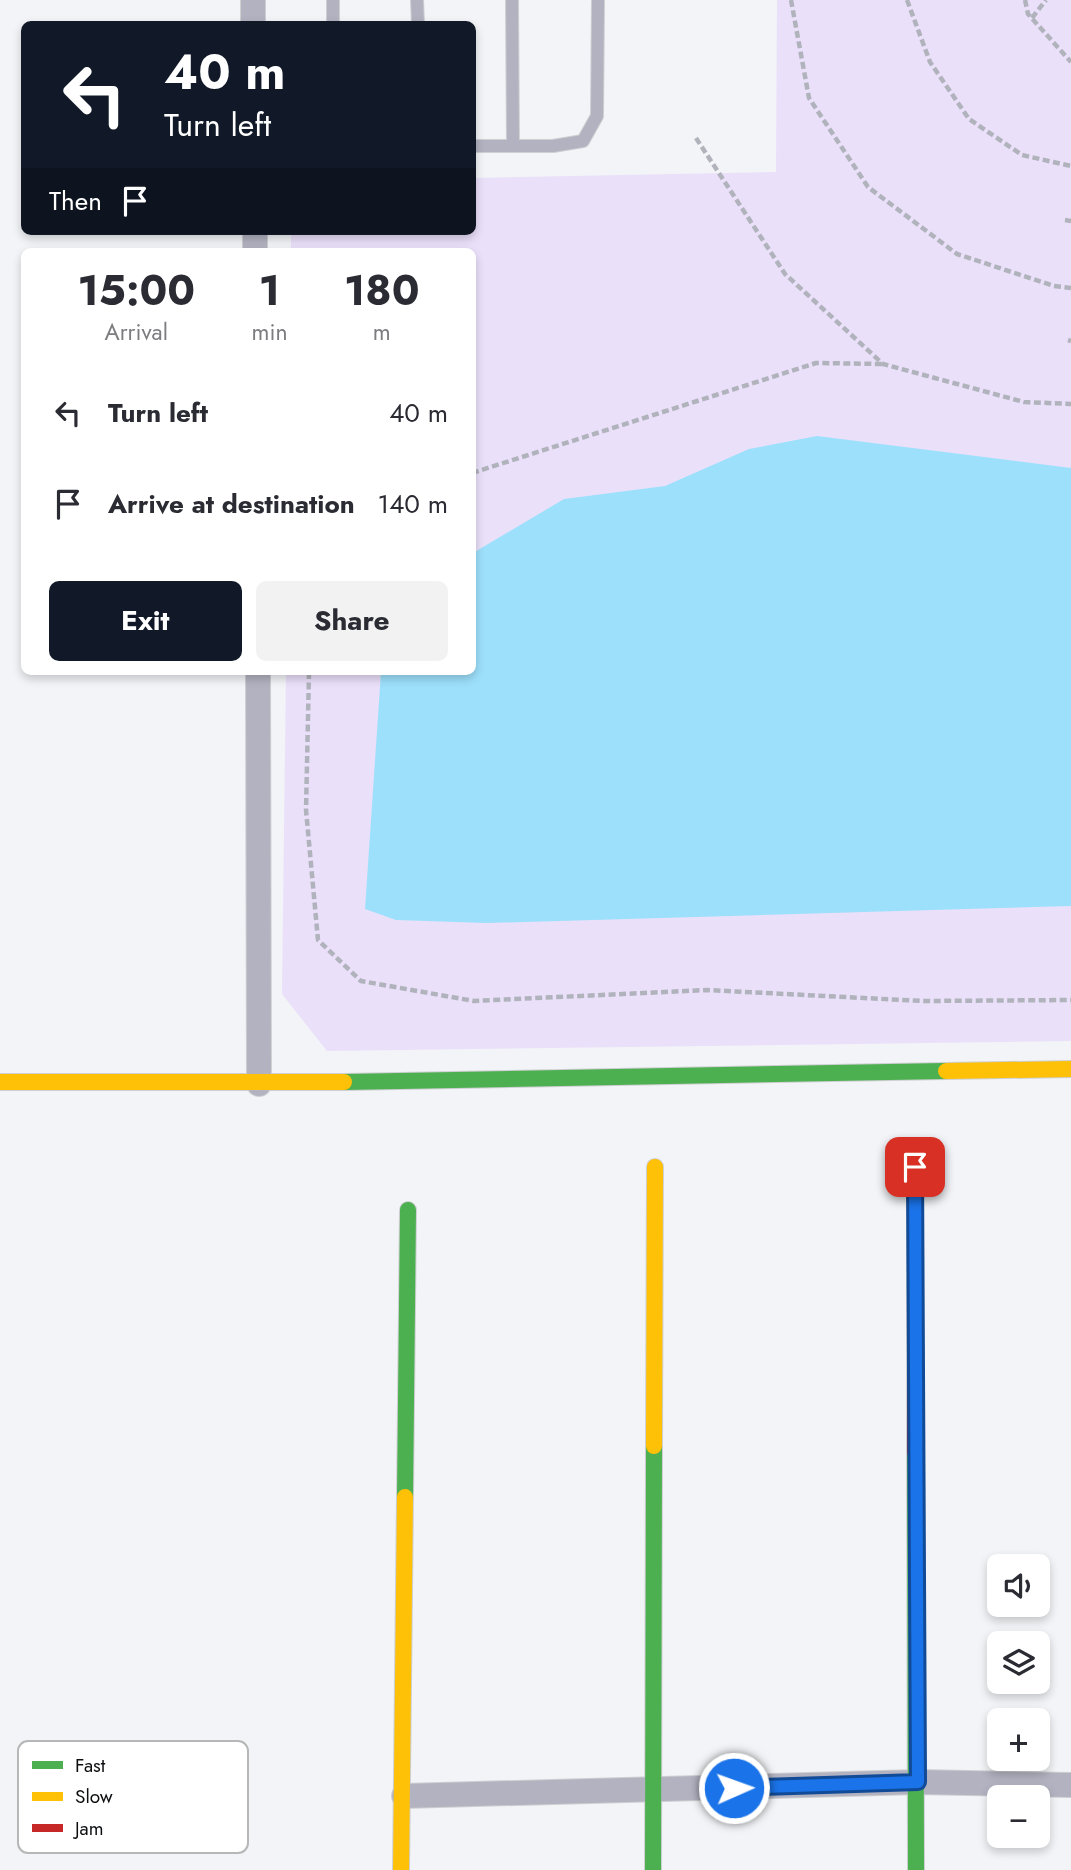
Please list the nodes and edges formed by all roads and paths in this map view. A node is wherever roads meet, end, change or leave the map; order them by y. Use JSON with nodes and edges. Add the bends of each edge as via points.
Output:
{"nodes":[{"id":1,"x":253,"y":0,"type":"edge"},
{"id":2,"x":333,"y":0,"type":"edge"},
{"id":3,"x":417,"y":0,"type":"edge"},
{"id":4,"x":512,"y":0,"type":"edge"},
{"id":5,"x":598,"y":0,"type":"edge"},
{"id":6,"x":791,"y":0,"type":"edge"},
{"id":7,"x":907,"y":0,"type":"edge"},
{"id":8,"x":1025,"y":0,"type":"edge"},
{"id":9,"x":1046,"y":0,"type":"edge"},
{"id":10,"x":1032,"y":18,"type":"junction"},
{"id":11,"x":253,"y":21,"type":"edge"},
{"id":12,"x":333,"y":21,"type":"edge"},
{"id":13,"x":418,"y":21,"type":"edge"},
{"id":14,"x":1071,"y":62,"type":"edge"},
{"id":15,"x":696,"y":138,"type":"dead end"},
{"id":16,"x":476,"y":146,"type":"edge"},
{"id":17,"x":513,"y":146,"type":"junction"},
{"id":18,"x":1071,"y":166,"type":"edge"},
{"id":19,"x":1071,"y":288,"type":"edge"},
{"id":20,"x":883,"y":364,"type":"junction"},
{"id":21,"x":1071,"y":404,"type":"edge"},
{"id":22,"x":476,"y":471,"type":"edge"},
{"id":23,"x":258,"y":675,"type":"edge"},
{"id":24,"x":309,"y":675,"type":"edge"},
{"id":25,"x":1071,"y":1000,"type":"edge"},
{"id":26,"x":1071,"y":1069,"type":"edge"},
{"id":27,"x":0,"y":1083,"type":"edge"},
{"id":28,"x":259,"y":1084,"type":"junction"},
{"id":29,"x":655,"y":1167,"type":"dead end"},
{"id":30,"x":915,"y":1167,"type":"dead end"},
{"id":31,"x":408,"y":1210,"type":"dead end"},
{"id":32,"x":918,"y":1782,"type":"junction"},
{"id":33,"x":1071,"y":1785,"type":"edge"},
{"id":34,"x":655,"y":1791,"type":"junction"},
{"id":35,"x":404,"y":1796,"type":"junction"},
{"id":36,"x":401,"y":1870,"type":"edge"},
{"id":37,"x":653,"y":1870,"type":"edge"},
{"id":38,"x":916,"y":1870,"type":"edge"}],
"edges":[{"from":1,"to":11,"type":"street"},
{"from":2,"to":12,"type":"lane"},
{"from":3,"to":13,"type":"lane"},
{"from":4,"to":17,"type":"lane"},
{"from":5,"to":17,"type":"lane","via":[[597,116],[583,141]]},
{"from":6,"to":19,"type":"path","via":[[809,98],[868,187],[957,254]]},
{"from":7,"to":18,"type":"path","via":[[930,62],[969,119],[1022,155]]},
{"from":8,"to":10,"type":"path"},
{"from":9,"to":10,"type":"path"},
{"from":10,"to":14,"type":"path"},
{"from":15,"to":20,"type":"path","via":[[785,274]]},
{"from":16,"to":17,"type":"lane"},
{"from":20,"to":21,"type":"path","via":[[1024,402]]},
{"from":20,"to":22,"type":"path","via":[[816,363]]},
{"from":23,"to":28,"type":"street"},
{"from":24,"to":25,"type":"path","via":[[306,810],[318,940],[361,981],[474,1001],[707,989],[923,1001]]},
{"from":26,"to":28,"type":"street"},
{"from":27,"to":28,"type":"street"},
{"from":29,"to":34,"type":"street"},
{"from":30,"to":32,"type":"street"},
{"from":31,"to":35,"type":"street"},
{"from":32,"to":33,"type":"street"},
{"from":32,"to":34,"type":"street"},
{"from":32,"to":38,"type":"street"},
{"from":34,"to":35,"type":"street"},
{"from":34,"to":37,"type":"street"},
{"from":35,"to":36,"type":"street"}]}
